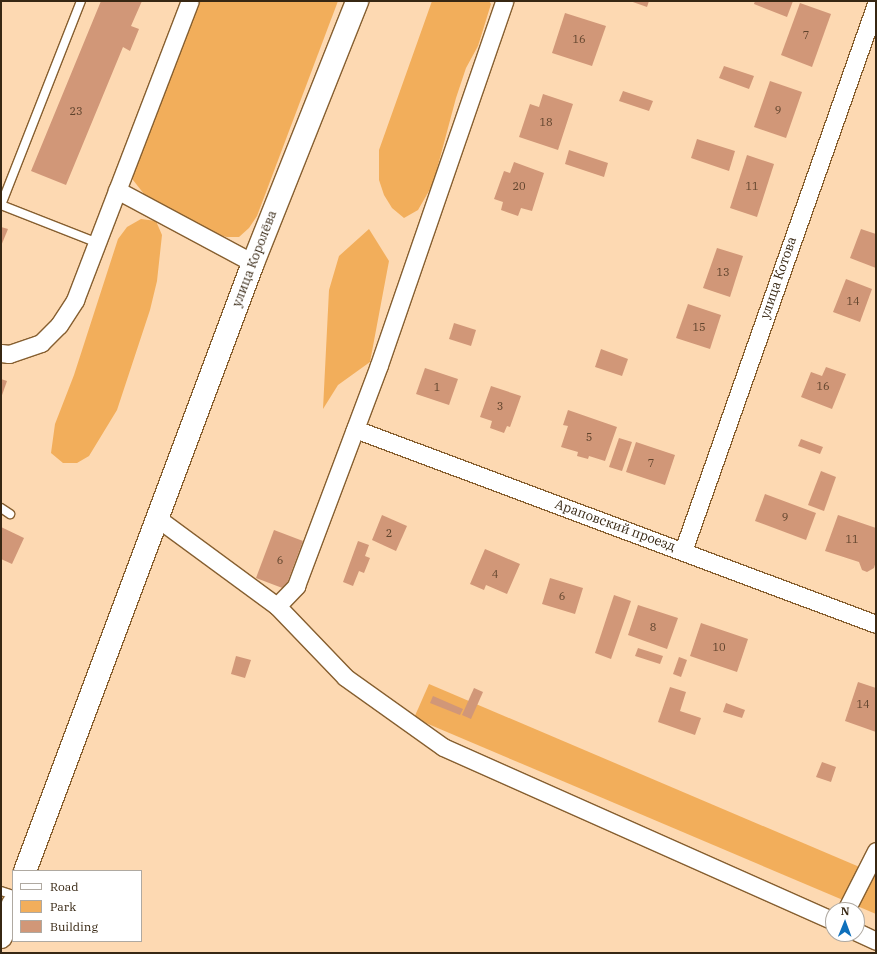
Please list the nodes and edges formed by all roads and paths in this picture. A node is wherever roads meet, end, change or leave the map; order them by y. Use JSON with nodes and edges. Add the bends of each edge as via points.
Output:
{"nodes":[{"id":1,"x":81,"y":1,"type":"edge"},
{"id":2,"x":190,"y":1,"type":"edge"},
{"id":3,"x":357,"y":1,"type":"edge"},
{"id":4,"x":504,"y":1,"type":"edge"},
{"id":5,"x":876,"y":4,"type":"edge"},
{"id":6,"x":117,"y":190,"type":"junction"},
{"id":7,"x":1,"y":205,"type":"edge"},
{"id":8,"x":98,"y":243,"type":"junction"},
{"id":9,"x":253,"y":263,"type":"junction"},
{"id":10,"x":1,"y":353,"type":"edge"},
{"id":11,"x":355,"y":429,"type":"junction"},
{"id":12,"x":1,"y":508,"type":"edge"},
{"id":13,"x":10,"y":514,"type":"dead end"},
{"id":14,"x":157,"y":518,"type":"junction"},
{"id":15,"x":683,"y":552,"type":"junction"},
{"id":16,"x":277,"y":606,"type":"junction"},
{"id":17,"x":876,"y":624,"type":"edge"},
{"id":18,"x":876,"y":851,"type":"edge"},
{"id":19,"x":26,"y":870,"type":"edge"},
{"id":20,"x":1,"y":892,"type":"edge"},
{"id":21,"x":12,"y":895,"type":"edge"},
{"id":22,"x":850,"y":902,"type":"edge"},
{"id":23,"x":12,"y":907,"type":"edge"},
{"id":24,"x":825,"y":917,"type":"edge"},
{"id":25,"x":865,"y":936,"type":"edge"},
{"id":26,"x":1,"y":937,"type":"edge"},
{"id":27,"x":876,"y":941,"type":"edge"}],
"edges":[{"from":1,"to":7,"type":"lane"},
{"from":2,"to":6,"type":"street"},
{"from":3,"to":9,"type":"main road","name":"улица Королёва"},
{"from":4,"to":11,"type":"street"},
{"from":5,"to":15,"type":"street","name":"улица Котова"},
{"from":6,"to":8,"type":"street"},
{"from":6,"to":9,"type":"street"},
{"from":7,"to":8,"type":"lane"},
{"from":8,"to":10,"type":"street","via":[[75,300],[59,325],[41,343],[9,354]]},
{"from":9,"to":14,"type":"main road","name":"улица Королёва"},
{"from":11,"to":15,"type":"street","name":"Араповский проезд"},
{"from":11,"to":16,"type":"street","via":[[296,586]]},
{"from":12,"to":13,"type":"lane"},
{"from":14,"to":16,"type":"street"},
{"from":14,"to":19,"type":"main road","name":"улица Королёва"},
{"from":15,"to":17,"type":"street","name":"Араповский проезд"},
{"from":16,"to":24,"type":"street","via":[[345,677],[443,747]]},
{"from":18,"to":22,"type":"street"},
{"from":20,"to":21,"type":"lane"},
{"from":23,"to":26,"type":"main road"},
{"from":25,"to":27,"type":"street"}]}
